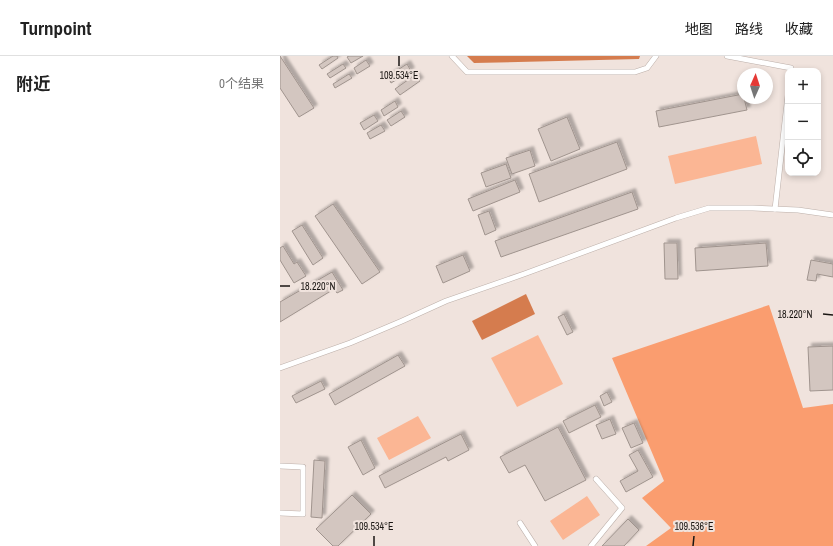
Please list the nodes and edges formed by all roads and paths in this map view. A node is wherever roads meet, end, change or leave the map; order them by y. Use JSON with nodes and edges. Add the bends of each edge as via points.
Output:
{"nodes":[{"id":1,"x":452,"y":56,"type":"edge"},
{"id":2,"x":656,"y":56,"type":"edge"},
{"id":3,"x":727,"y":56,"type":"edge"},
{"id":4,"x":791,"y":68,"type":"edge"},
{"id":5,"x":787,"y":104,"type":"edge"},
{"id":6,"x":775,"y":209,"type":"junction"},
{"id":7,"x":833,"y":215,"type":"edge"},
{"id":8,"x":280,"y":368,"type":"edge"},
{"id":9,"x":280,"y":466,"type":"edge"},
{"id":10,"x":596,"y":479,"type":"dead end"},
{"id":11,"x":280,"y":513,"type":"edge"},
{"id":12,"x":520,"y":523,"type":"dead end"},
{"id":13,"x":535,"y":546,"type":"edge"},
{"id":14,"x":591,"y":546,"type":"edge"}],
"edges":[{"from":1,"to":2,"type":"lane","via":[[467,72],[635,72],[647,68]]},
{"from":3,"to":4,"type":"lane"},
{"from":5,"to":6,"type":"lane"},
{"from":6,"to":7,"type":"lane"},
{"from":6,"to":8,"type":"lane","via":[[709,208],[676,218],[446,301],[350,343]]},
{"from":9,"to":11,"type":"lane","via":[[303,467],[303,514]]},
{"from":10,"to":14,"type":"lane","via":[[622,508]]},
{"from":12,"to":13,"type":"lane"}]}
